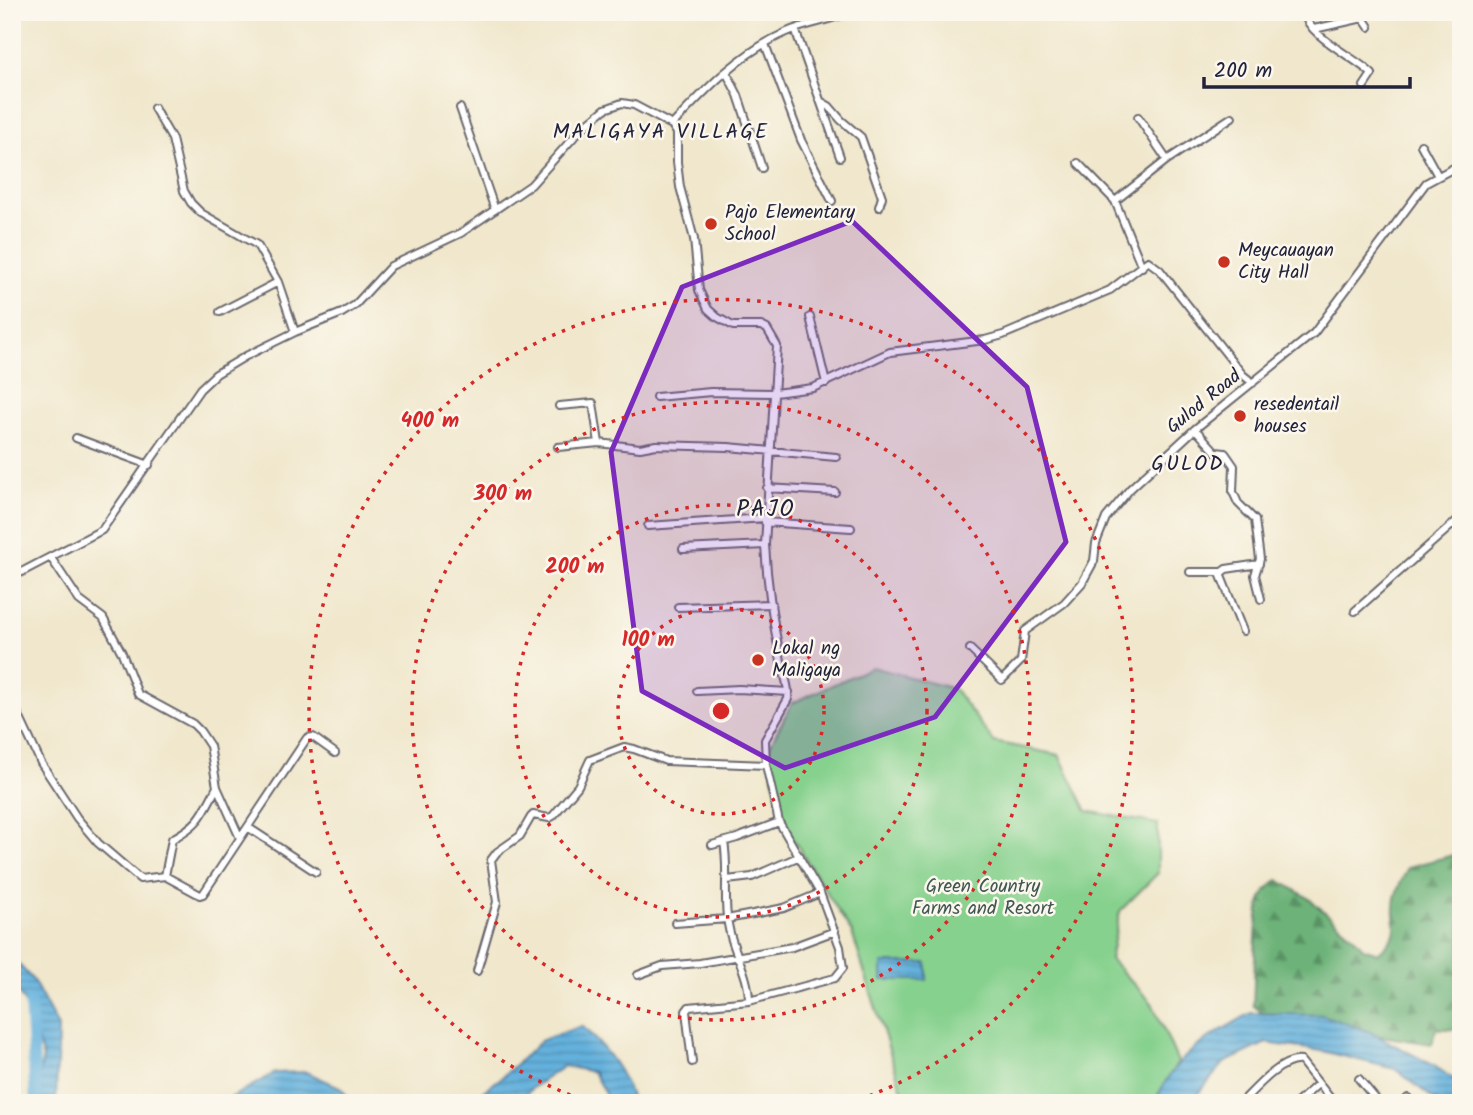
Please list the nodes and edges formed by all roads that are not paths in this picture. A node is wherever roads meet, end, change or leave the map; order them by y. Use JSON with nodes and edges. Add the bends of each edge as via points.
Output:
{"nodes":[{"id":1,"x":828,"y":12,"type":"edge"},
{"id":2,"x":850,"y":12,"type":"edge"},
{"id":3,"x":1304,"y":12,"type":"edge"},
{"id":4,"x":830,"y":21,"type":"junction"},
{"id":5,"x":1369,"y":27,"type":"dead end"},
{"id":6,"x":795,"y":29,"type":"junction"},
{"id":7,"x":1314,"y":29,"type":"junction"},
{"id":8,"x":765,"y":44,"type":"junction"},
{"id":9,"x":726,"y":72,"type":"junction"},
{"id":10,"x":1364,"y":86,"type":"dead end"},
{"id":11,"x":822,"y":102,"type":"junction"},
{"id":12,"x":154,"y":108,"type":"dead end"},
{"id":13,"x":460,"y":108,"type":"dead end"},
{"id":14,"x":1138,"y":117,"type":"dead end"},
{"id":15,"x":1232,"y":117,"type":"dead end"},
{"id":16,"x":672,"y":125,"type":"junction"},
{"id":17,"x":1421,"y":145,"type":"dead end"},
{"id":18,"x":840,"y":157,"type":"dead end"},
{"id":19,"x":1167,"y":160,"type":"junction"},
{"id":20,"x":1078,"y":163,"type":"dead end"},
{"id":21,"x":1461,"y":164,"type":"edge"},
{"id":22,"x":762,"y":168,"type":"dead end"},
{"id":23,"x":1438,"y":176,"type":"junction"},
{"id":24,"x":832,"y":201,"type":"dead end"},
{"id":25,"x":1115,"y":201,"type":"junction"},
{"id":26,"x":879,"y":207,"type":"dead end"},
{"id":27,"x":495,"y":209,"type":"junction"},
{"id":28,"x":1142,"y":267,"type":"junction"},
{"id":29,"x":278,"y":282,"type":"junction"},
{"id":30,"x":220,"y":312,"type":"dead end"},
{"id":31,"x":810,"y":317,"type":"dead end"},
{"id":32,"x":295,"y":332,"type":"junction"},
{"id":33,"x":825,"y":383,"type":"junction"},
{"id":34,"x":1253,"y":383,"type":"junction"},
{"id":35,"x":775,"y":393,"type":"junction"},
{"id":36,"x":656,"y":397,"type":"dead end"},
{"id":37,"x":559,"y":407,"type":"dead end"},
{"id":38,"x":1195,"y":429,"type":"junction"},
{"id":39,"x":76,"y":438,"type":"dead end"},
{"id":40,"x":599,"y":443,"type":"junction"},
{"id":41,"x":558,"y":447,"type":"dead end"},
{"id":42,"x":769,"y":450,"type":"junction"},
{"id":43,"x":835,"y":457,"type":"dead end"},
{"id":44,"x":149,"y":465,"type":"junction"},
{"id":45,"x":767,"y":488,"type":"junction"},
{"id":46,"x":835,"y":492,"type":"dead end"},
{"id":47,"x":1461,"y":517,"type":"edge"},
{"id":48,"x":765,"y":520,"type":"junction"},
{"id":49,"x":648,"y":526,"type":"dead end"},
{"id":50,"x":851,"y":528,"type":"dead end"},
{"id":51,"x":765,"y":545,"type":"junction"},
{"id":52,"x":683,"y":549,"type":"dead end"},
{"id":53,"x":51,"y":558,"type":"junction"},
{"id":54,"x":1259,"y":564,"type":"junction"},
{"id":55,"x":1190,"y":572,"type":"dead end"},
{"id":56,"x":1222,"y":572,"type":"junction"},
{"id":57,"x":12,"y":577,"type":"edge"},
{"id":58,"x":1261,"y":599,"type":"dead end"},
{"id":59,"x":772,"y":604,"type":"junction"},
{"id":60,"x":678,"y":607,"type":"dead end"},
{"id":61,"x":1355,"y":611,"type":"dead end"},
{"id":62,"x":1243,"y":631,"type":"dead end"},
{"id":63,"x":970,"y":649,"type":"dead end"},
{"id":64,"x":697,"y":691,"type":"dead end"},
{"id":65,"x":789,"y":692,"type":"junction"},
{"id":66,"x":12,"y":701,"type":"edge"},
{"id":67,"x":335,"y":753,"type":"dead end"},
{"id":68,"x":766,"y":765,"type":"junction"},
{"id":69,"x":217,"y":787,"type":"junction"},
{"id":70,"x":779,"y":822,"type":"junction"},
{"id":71,"x":249,"y":828,"type":"junction"},
{"id":72,"x":240,"y":838,"type":"junction"},
{"id":73,"x":724,"y":842,"type":"junction"},
{"id":74,"x":712,"y":845,"type":"dead end"},
{"id":75,"x":800,"y":856,"type":"junction"},
{"id":76,"x":316,"y":872,"type":"dead end"},
{"id":77,"x":166,"y":876,"type":"junction"},
{"id":78,"x":727,"y":880,"type":"junction"},
{"id":79,"x":820,"y":893,"type":"junction"},
{"id":80,"x":727,"y":919,"type":"junction"},
{"id":81,"x":675,"y":923,"type":"dead end"},
{"id":82,"x":835,"y":931,"type":"junction"},
{"id":83,"x":738,"y":957,"type":"junction"},
{"id":84,"x":477,"y":971,"type":"dead end"},
{"id":85,"x":638,"y":975,"type":"dead end"},
{"id":86,"x":749,"y":1001,"type":"junction"},
{"id":87,"x":692,"y":1062,"type":"dead end"},
{"id":88,"x":1359,"y":1079,"type":"dead end"},
{"id":89,"x":1318,"y":1084,"type":"junction"},
{"id":90,"x":1241,"y":1103,"type":"edge"},
{"id":91,"x":1297,"y":1103,"type":"edge"},
{"id":92,"x":1334,"y":1103,"type":"edge"},
{"id":93,"x":1379,"y":1103,"type":"edge"}],
"edges":[{"from":1,"to":4,"type":"street"},
{"from":2,"to":4,"type":"street"},
{"from":3,"to":7,"type":"street"},
{"from":4,"to":6,"type":"street"},
{"from":5,"to":7,"type":"street","via":[[1363,18]]},
{"from":6,"to":8,"type":"street"},
{"from":6,"to":11,"type":"street"},
{"from":7,"to":10,"type":"street","via":[[1372,74]]},
{"from":8,"to":9,"type":"street"},
{"from":8,"to":24,"type":"street","via":[[801,140]]},
{"from":9,"to":16,"type":"street"},
{"from":9,"to":22,"type":"street"},
{"from":11,"to":18,"type":"street"},
{"from":11,"to":26,"type":"street","via":[[861,137],[882,197]]},
{"from":12,"to":29,"type":"street","via":[[172,139],[191,203],[255,242]]},
{"from":13,"to":27,"type":"street"},
{"from":14,"to":19,"type":"street"},
{"from":15,"to":19,"type":"street"},
{"from":16,"to":27,"type":"street","via":[[634,105],[622,103],[606,109],[531,185]]},
{"from":16,"to":35,"type":"street","via":[[677,133],[677,169],[694,239],[699,290],[716,317],[733,326],[767,329],[776,346]]},
{"from":17,"to":23,"type":"street"},
{"from":19,"to":25,"type":"street"},
{"from":20,"to":25,"type":"street"},
{"from":21,"to":23,"type":"street","name":"Gulod Road"},
{"from":23,"to":34,"type":"street","name":"Gulod Road","via":[[1426,183],[1314,333]]},
{"from":25,"to":28,"type":"street"},
{"from":27,"to":32,"type":"street","via":[[461,233],[391,266],[342,313]]},
{"from":28,"to":33,"type":"street","via":[[1110,290],[1003,335],[890,352]]},
{"from":28,"to":34,"type":"street","via":[[1149,261],[1160,271]]},
{"from":29,"to":30,"type":"street"},
{"from":29,"to":32,"type":"street"},
{"from":31,"to":33,"type":"street"},
{"from":32,"to":44,"type":"street","via":[[216,374],[200,389]]},
{"from":33,"to":35,"type":"street"},
{"from":34,"to":38,"type":"street","name":"Gulod Road"},
{"from":35,"to":36,"type":"street"},
{"from":35,"to":42,"type":"street"},
{"from":37,"to":40,"type":"street","via":[[593,403]]},
{"from":38,"to":54,"type":"street","via":[[1214,451],[1231,459],[1233,492],[1255,520]]},
{"from":38,"to":63,"type":"street","name":"Gulod Road","via":[[1115,505],[1082,583],[1026,631],[1021,661],[1002,680]]},
{"from":39,"to":44,"type":"street"},
{"from":40,"to":41,"type":"street"},
{"from":40,"to":42,"type":"street"},
{"from":42,"to":43,"type":"street"},
{"from":42,"to":45,"type":"street"},
{"from":44,"to":53,"type":"street","via":[[102,530]]},
{"from":45,"to":46,"type":"street"},
{"from":45,"to":48,"type":"street"},
{"from":47,"to":61,"type":"street"},
{"from":48,"to":49,"type":"street"},
{"from":48,"to":50,"type":"street"},
{"from":48,"to":51,"type":"street"},
{"from":51,"to":52,"type":"street"},
{"from":51,"to":59,"type":"street"},
{"from":53,"to":57,"type":"street"},
{"from":53,"to":69,"type":"street","via":[[79,600],[103,618],[138,694],[201,731],[210,746]]},
{"from":54,"to":56,"type":"street"},
{"from":54,"to":58,"type":"street","via":[[1255,575]]},
{"from":55,"to":56,"type":"street"},
{"from":56,"to":62,"type":"street"},
{"from":59,"to":60,"type":"street"},
{"from":59,"to":65,"type":"street"},
{"from":64,"to":65,"type":"street"},
{"from":65,"to":68,"type":"street","via":[[765,740]]},
{"from":66,"to":77,"type":"street","via":[[41,763],[76,818],[140,878]]},
{"from":67,"to":71,"type":"street","via":[[313,737],[307,738]]},
{"from":68,"to":70,"type":"street"},
{"from":68,"to":84,"type":"street","via":[[666,761],[624,747],[593,757],[578,786],[553,816],[533,815],[520,836],[493,856],[497,902]]},
{"from":69,"to":72,"type":"street"},
{"from":69,"to":77,"type":"street","via":[[198,821],[172,839]]},
{"from":70,"to":73,"type":"street"},
{"from":70,"to":75,"type":"street"},
{"from":71,"to":72,"type":"street"},
{"from":71,"to":76,"type":"street"},
{"from":72,"to":77,"type":"street","via":[[203,894]]},
{"from":73,"to":74,"type":"street"},
{"from":73,"to":78,"type":"street"},
{"from":75,"to":78,"type":"street","via":[[752,877]]},
{"from":75,"to":79,"type":"street"},
{"from":78,"to":80,"type":"street"},
{"from":79,"to":80,"type":"street","via":[[784,908]]},
{"from":79,"to":82,"type":"street"},
{"from":80,"to":81,"type":"street"},
{"from":80,"to":83,"type":"street"},
{"from":82,"to":83,"type":"street","via":[[792,947]]},
{"from":82,"to":86,"type":"street","via":[[843,968],[835,978]]},
{"from":83,"to":85,"type":"street","via":[[662,966]]},
{"from":83,"to":86,"type":"street","via":[[748,982]]},
{"from":86,"to":87,"type":"street","via":[[689,1007]]},
{"from":88,"to":93,"type":"street"},
{"from":89,"to":90,"type":"street","via":[[1301,1061],[1294,1060]]},
{"from":89,"to":91,"type":"street"},
{"from":89,"to":92,"type":"street"}]}
